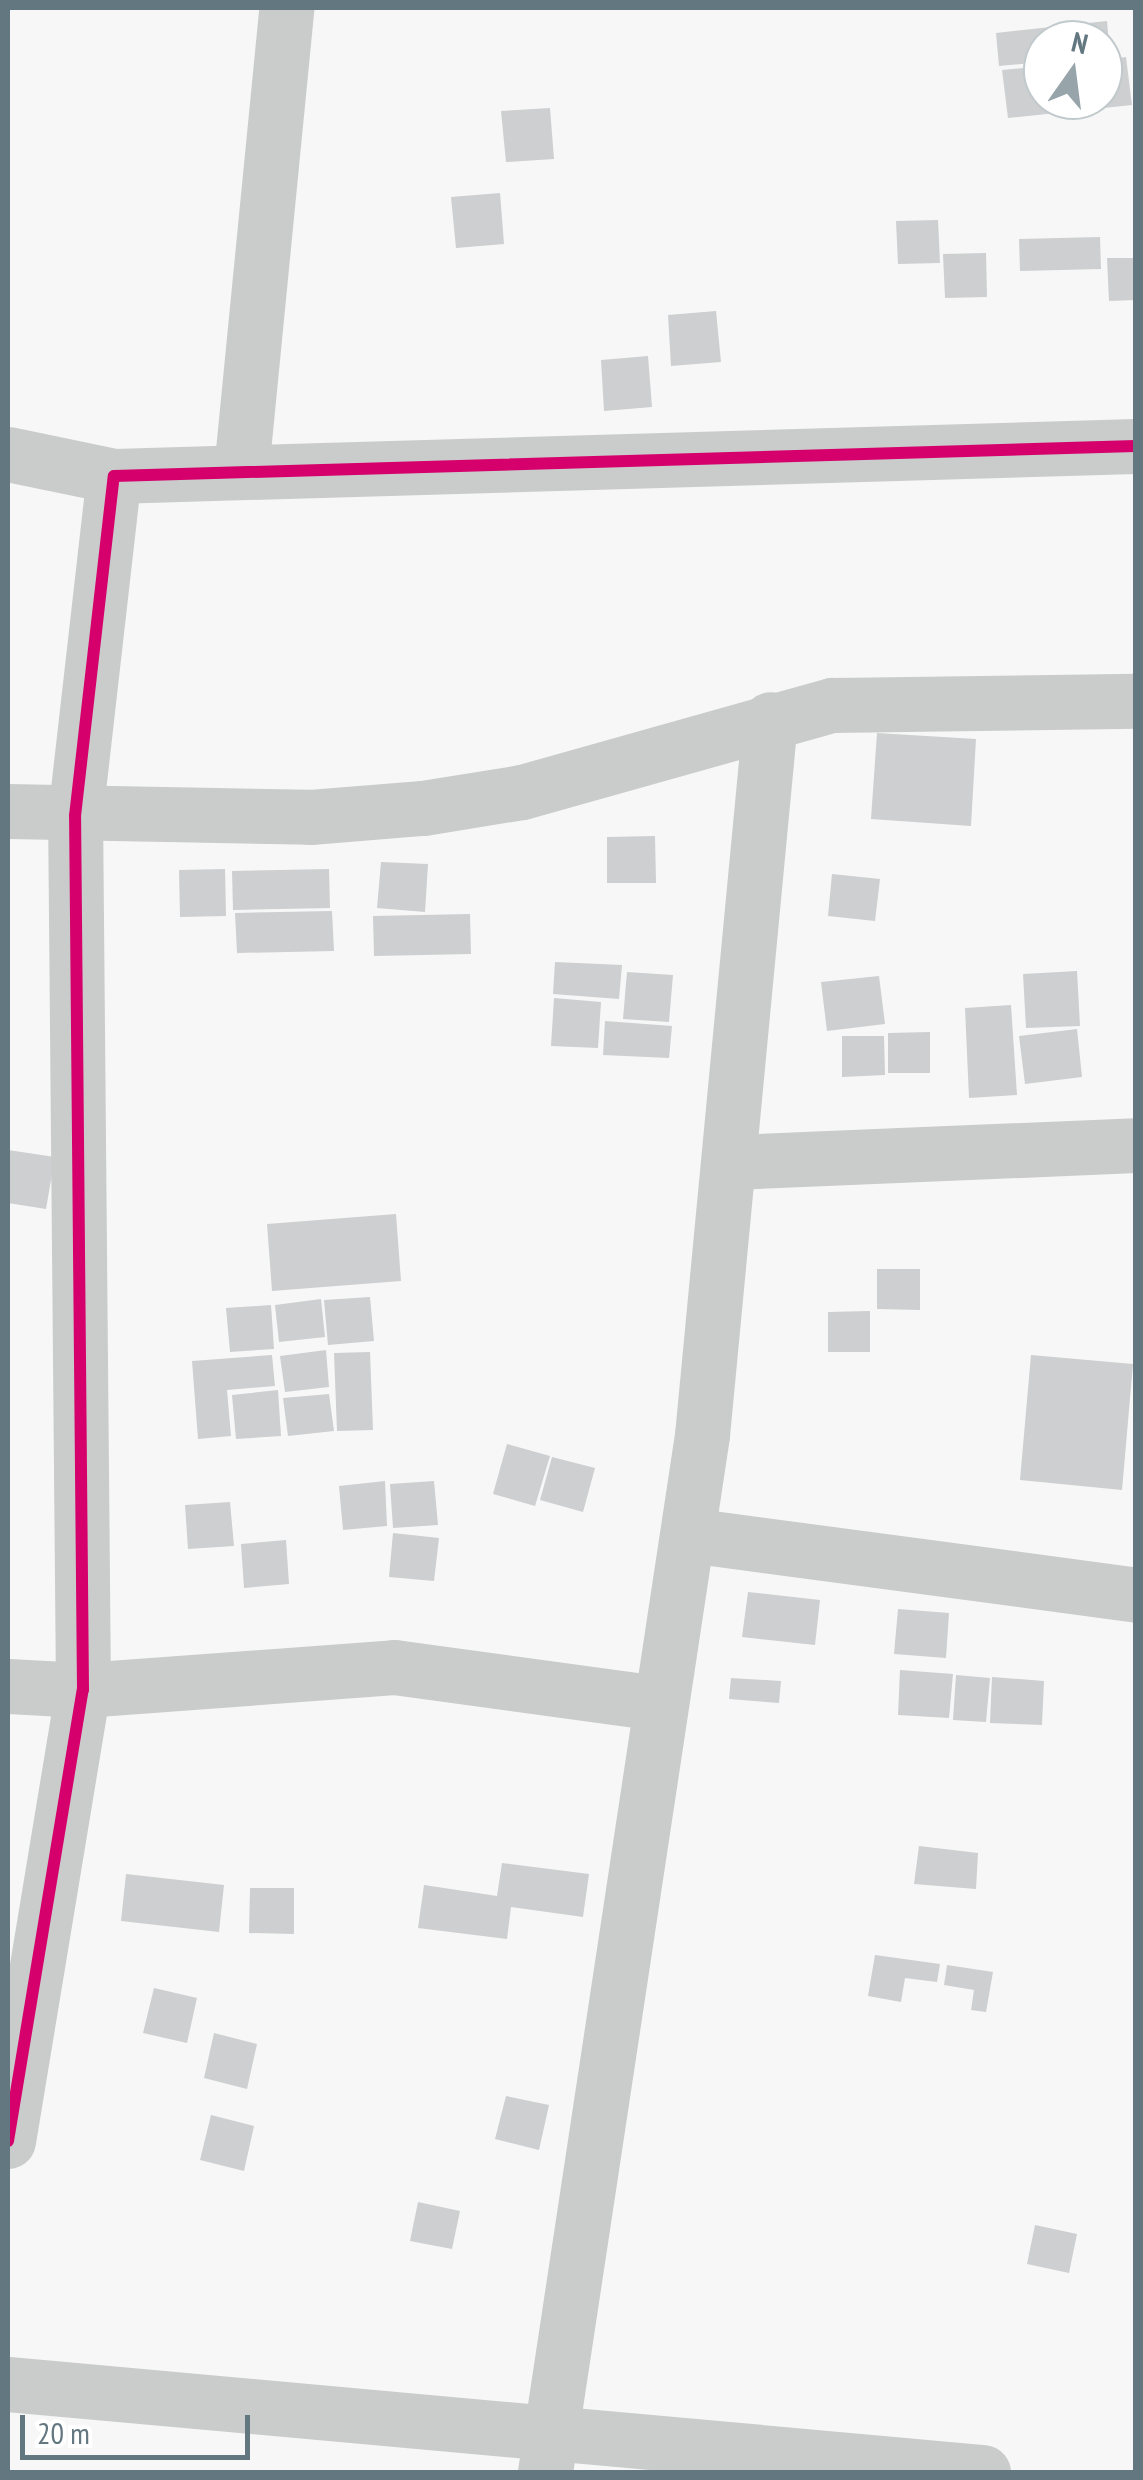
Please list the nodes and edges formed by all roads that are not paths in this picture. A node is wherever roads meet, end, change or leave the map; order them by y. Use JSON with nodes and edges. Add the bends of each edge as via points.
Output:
{"nodes":[{"id":1,"x":286,"y":8,"type":"edge"},
{"id":2,"x":1136,"y":446,"type":"edge"},
{"id":3,"x":8,"y":454,"type":"edge"},
{"id":4,"x":241,"y":471,"type":"junction"},
{"id":5,"x":114,"y":476,"type":"junction"},
{"id":6,"x":1136,"y":702,"type":"edge"},
{"id":7,"x":770,"y":719,"type":"junction"},
{"id":8,"x":8,"y":811,"type":"edge"},
{"id":9,"x":75,"y":816,"type":"junction"},
{"id":10,"x":1136,"y":1146,"type":"edge"},
{"id":11,"x":734,"y":1162,"type":"junction"},
{"id":12,"x":689,"y":1535,"type":"junction"},
{"id":13,"x":1136,"y":1594,"type":"edge"},
{"id":14,"x":8,"y":1686,"type":"edge"},
{"id":15,"x":83,"y":1690,"type":"junction"},
{"id":16,"x":658,"y":1703,"type":"junction"},
{"id":17,"x":8,"y":2141,"type":"edge"},
{"id":18,"x":8,"y":2384,"type":"edge"},
{"id":19,"x":549,"y":2451,"type":"edge"},
{"id":20,"x":983,"y":2472,"type":"edge"}],
"edges":[{"from":1,"to":4,"type":"street"},
{"from":2,"to":4,"type":"street"},
{"from":3,"to":5,"type":"street"},
{"from":4,"to":5,"type":"street"},
{"from":5,"to":9,"type":"street"},
{"from":6,"to":7,"type":"street","via":[[893,699]]},
{"from":7,"to":9,"type":"street","via":[[522,792],[423,808]]},
{"from":7,"to":11,"type":"street"},
{"from":8,"to":9,"type":"street"},
{"from":9,"to":15,"type":"street"},
{"from":10,"to":11,"type":"street"},
{"from":11,"to":12,"type":"street"},
{"from":12,"to":13,"type":"street"},
{"from":12,"to":16,"type":"street"},
{"from":14,"to":15,"type":"street"},
{"from":15,"to":16,"type":"street","via":[[394,1667]]},
{"from":15,"to":17,"type":"street"},
{"from":16,"to":19,"type":"street"},
{"from":18,"to":19,"type":"street"},
{"from":19,"to":20,"type":"street"}]}
